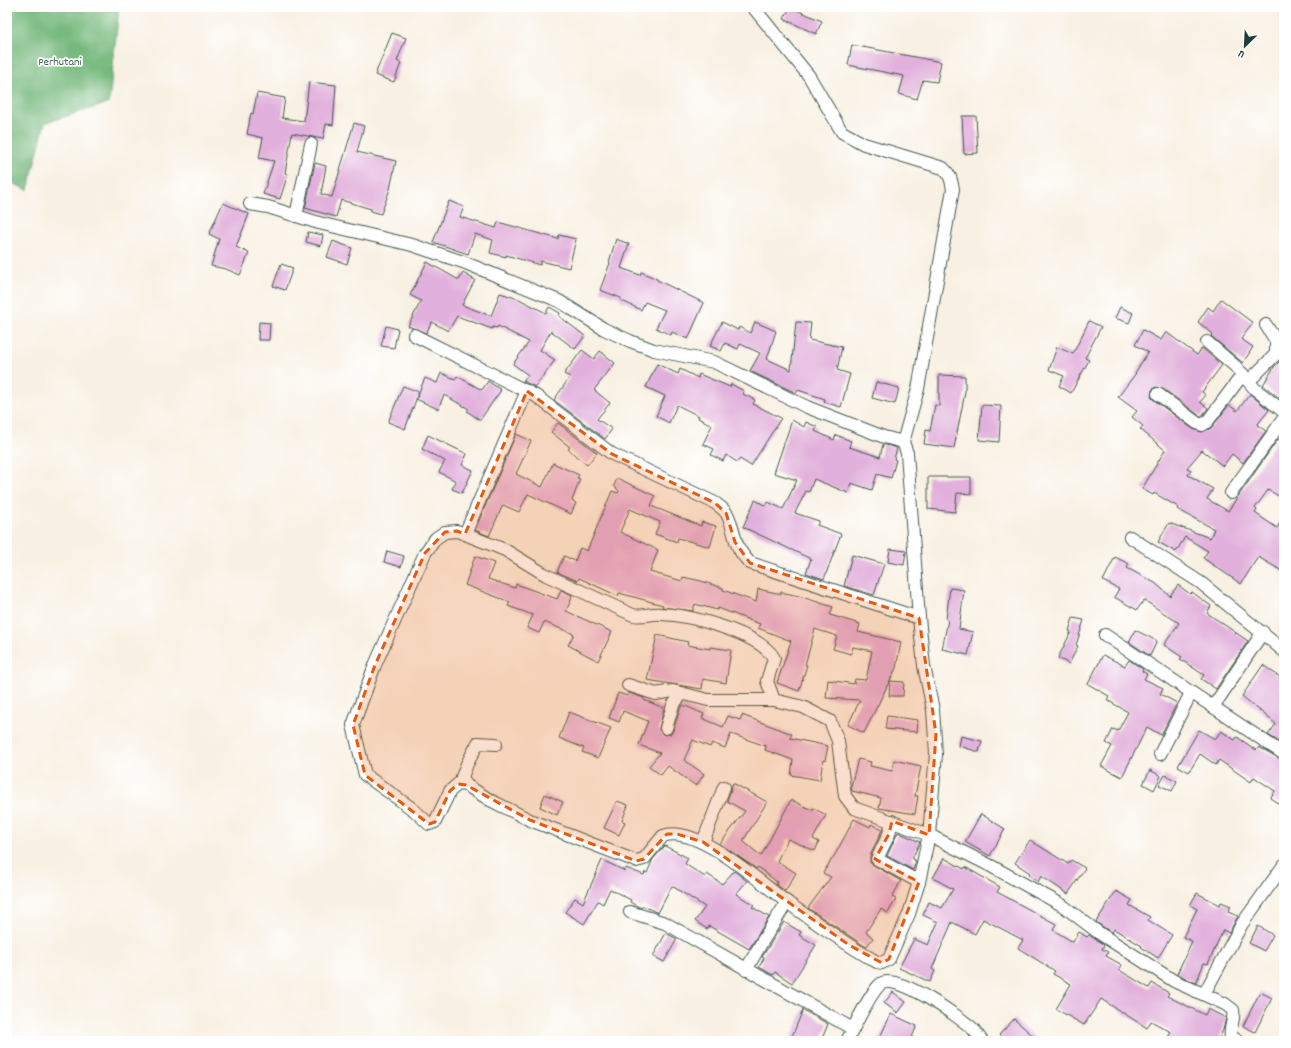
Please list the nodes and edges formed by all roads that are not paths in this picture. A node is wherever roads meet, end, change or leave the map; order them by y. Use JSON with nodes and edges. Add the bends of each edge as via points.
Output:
{"nodes":[{"id":1,"x":753,"y":7,"type":"edge"},
{"id":2,"x":311,"y":144,"type":"dead end"},
{"id":3,"x":250,"y":204,"type":"dead end"},
{"id":4,"x":296,"y":216,"type":"junction"},
{"id":5,"x":1266,"y":325,"type":"dead end"},
{"id":6,"x":414,"y":335,"type":"dead end"},
{"id":7,"x":1207,"y":342,"type":"dead end"},
{"id":8,"x":1280,"y":353,"type":"edge"},
{"id":9,"x":1246,"y":378,"type":"junction"},
{"id":10,"x":527,"y":392,"type":"junction"},
{"id":11,"x":1158,"y":394,"type":"dead end"},
{"id":12,"x":1284,"y":412,"type":"edge"},
{"id":13,"x":1284,"y":418,"type":"edge"},
{"id":14,"x":903,"y":442,"type":"junction"},
{"id":15,"x":1231,"y":493,"type":"dead end"},
{"id":16,"x":465,"y":534,"type":"junction"},
{"id":17,"x":1130,"y":537,"type":"dead end"},
{"id":18,"x":919,"y":618,"type":"junction"},
{"id":19,"x":1263,"y":632,"type":"junction"},
{"id":20,"x":1105,"y":635,"type":"dead end"},
{"id":21,"x":1284,"y":651,"type":"edge"},
{"id":22,"x":628,"y":685,"type":"dead end"},
{"id":23,"x":1191,"y":693,"type":"junction"},
{"id":24,"x":682,"y":694,"type":"junction"},
{"id":25,"x":774,"y":700,"type":"junction"},
{"id":26,"x":1213,"y":707,"type":"junction"},
{"id":27,"x":666,"y":728,"type":"dead end"},
{"id":28,"x":496,"y":744,"type":"dead end"},
{"id":29,"x":1160,"y":754,"type":"dead end"},
{"id":30,"x":1284,"y":754,"type":"edge"},
{"id":31,"x":466,"y":785,"type":"junction"},
{"id":32,"x":724,"y":788,"type":"dead end"},
{"id":33,"x":892,"y":821,"type":"junction"},
{"id":34,"x":929,"y":835,"type":"junction"},
{"id":35,"x":703,"y":842,"type":"junction"},
{"id":36,"x":1284,"y":865,"type":"edge"},
{"id":37,"x":919,"y":882,"type":"junction"},
{"id":38,"x":787,"y":902,"type":"junction"},
{"id":39,"x":630,"y":912,"type":"dead end"},
{"id":40,"x":746,"y":970,"type":"junction"},
{"id":41,"x":1204,"y":994,"type":"junction"},
{"id":42,"x":853,"y":1029,"type":"junction"},
{"id":43,"x":847,"y":1041,"type":"edge"},
{"id":44,"x":982,"y":1041,"type":"edge"},
{"id":45,"x":1239,"y":1041,"type":"edge"}],
"edges":[{"from":1,"to":14,"type":"street","via":[[809,76],[842,132],[864,144],[943,168],[950,174],[953,190],[930,328],[918,390]]},
{"from":2,"to":4,"type":"street"},
{"from":3,"to":4,"type":"street"},
{"from":4,"to":14,"type":"street","via":[[319,224],[412,244],[463,262],[559,301],[604,329],[630,341],[654,350],[714,362],[814,410]]},
{"from":5,"to":8,"type":"street"},
{"from":6,"to":10,"type":"street"},
{"from":7,"to":9,"type":"street"},
{"from":8,"to":9,"type":"street"},
{"from":9,"to":11,"type":"street","via":[[1202,425]]},
{"from":9,"to":12,"type":"street","via":[[1255,389]]},
{"from":10,"to":16,"type":"street"},
{"from":10,"to":18,"type":"street","via":[[536,396],[612,454],[715,503],[726,513],[735,542],[741,554],[750,563]]},
{"from":13,"to":15,"type":"street"},
{"from":14,"to":18,"type":"street","via":[[907,453]]},
{"from":16,"to":25,"type":"street","via":[[505,550],[546,575],[633,615],[660,614],[699,619],[758,642],[770,650],[774,658],[766,681]]},
{"from":16,"to":31,"type":"street","via":[[457,531],[445,532],[436,538],[425,553],[375,665],[353,725],[365,775],[429,824],[434,822],[450,790],[458,784]]},
{"from":17,"to":19,"type":"street","via":[[1201,583]]},
{"from":18,"to":34,"type":"street","via":[[924,666],[936,734]]},
{"from":19,"to":21,"type":"street"},
{"from":19,"to":26,"type":"street"},
{"from":20,"to":23,"type":"street"},
{"from":22,"to":24,"type":"street","via":[[656,694],[673,691]]},
{"from":23,"to":26,"type":"street"},
{"from":23,"to":29,"type":"street"},
{"from":24,"to":25,"type":"street","via":[[708,700]]},
{"from":24,"to":27,"type":"street","via":[[673,705]]},
{"from":25,"to":33,"type":"street","via":[[803,707],[830,721],[838,741],[847,801],[854,808]]},
{"from":26,"to":30,"type":"street"},
{"from":28,"to":31,"type":"street","via":[[478,743],[462,777]]},
{"from":31,"to":35,"type":"street","via":[[530,820],[636,861],[644,859],[666,834],[677,834]]},
{"from":32,"to":35,"type":"street"},
{"from":33,"to":34,"type":"street"},
{"from":33,"to":37,"type":"street","via":[[877,859]]},
{"from":34,"to":37,"type":"street"},
{"from":34,"to":41,"type":"street","via":[[1062,905],[1099,933],[1174,981]]},
{"from":35,"to":38,"type":"street","via":[[749,872]]},
{"from":36,"to":41,"type":"street","via":[[1242,924]]},
{"from":37,"to":38,"type":"street","via":[[890,959],[882,963],[849,945]]},
{"from":38,"to":40,"type":"street"},
{"from":39,"to":40,"type":"street","via":[[664,922]]},
{"from":40,"to":42,"type":"street"},
{"from":41,"to":45,"type":"street","via":[[1233,1010],[1231,1037]]},
{"from":42,"to":43,"type":"street"},
{"from":42,"to":44,"type":"street","via":[[873,992],[882,983],[890,982],[933,1000],[973,1029]]}]}
